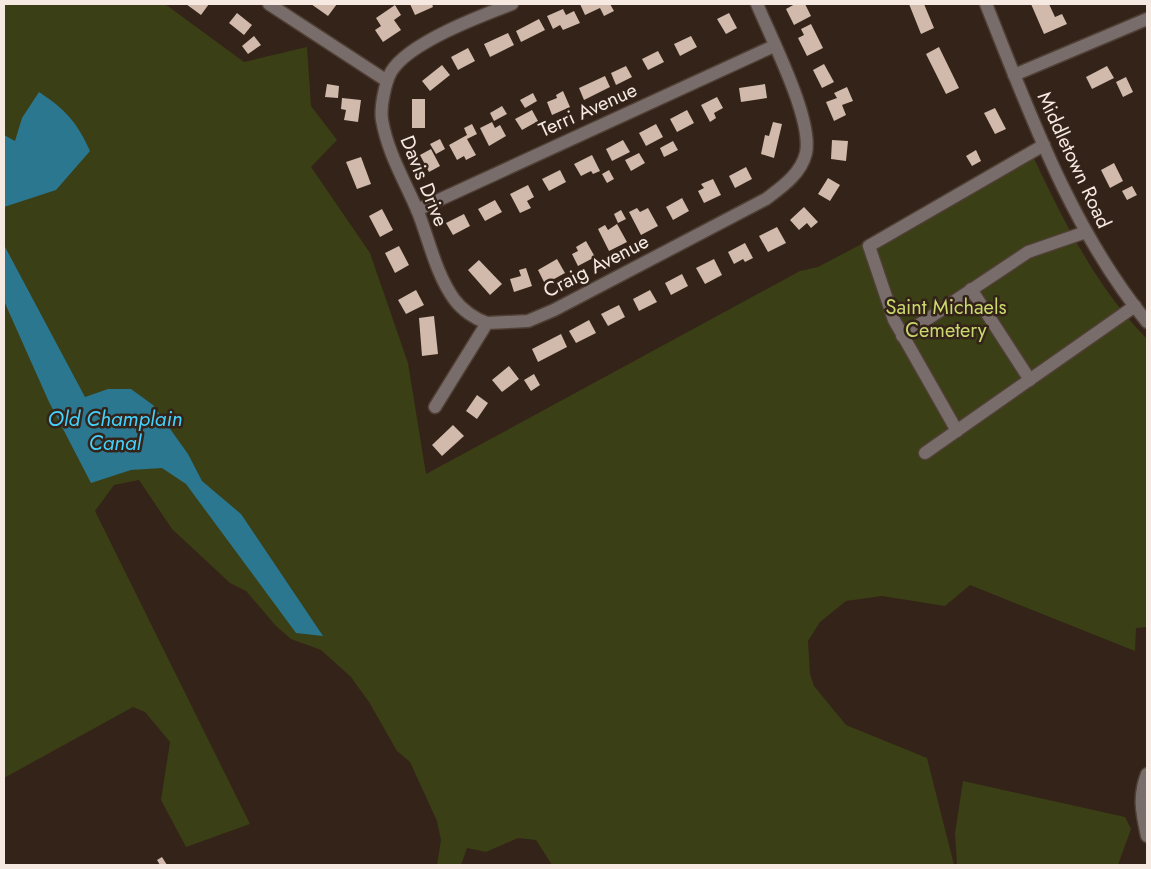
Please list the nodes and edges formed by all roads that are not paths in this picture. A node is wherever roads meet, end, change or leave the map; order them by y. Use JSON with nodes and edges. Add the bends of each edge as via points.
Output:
{"nodes":[{"id":1,"x":269,"y":4,"type":"edge"},
{"id":2,"x":512,"y":4,"type":"edge"},
{"id":3,"x":757,"y":4,"type":"edge"},
{"id":4,"x":986,"y":4,"type":"edge"},
{"id":5,"x":1147,"y":19,"type":"edge"},
{"id":6,"x":774,"y":46,"type":"junction"},
{"id":7,"x":1014,"y":75,"type":"junction"},
{"id":8,"x":387,"y":81,"type":"junction"},
{"id":9,"x":1044,"y":145,"type":"junction"},
{"id":10,"x":417,"y":210,"type":"junction"},
{"id":11,"x":1086,"y":232,"type":"junction"},
{"id":12,"x":971,"y":289,"type":"junction"},
{"id":13,"x":1135,"y":306,"type":"junction"},
{"id":14,"x":1147,"y":322,"type":"edge"},
{"id":15,"x":487,"y":323,"type":"junction"},
{"id":16,"x":902,"y":336,"type":"junction"},
{"id":17,"x":1030,"y":380,"type":"junction"},
{"id":18,"x":435,"y":407,"type":"dead end"},
{"id":19,"x":957,"y":431,"type":"junction"},
{"id":20,"x":925,"y":453,"type":"dead end"},
{"id":21,"x":1147,"y":774,"type":"edge"},
{"id":22,"x":1147,"y":836,"type":"edge"}],
"edges":[{"from":1,"to":8,"type":"street"},
{"from":2,"to":8,"type":"street","via":[[411,52],[395,67]]},
{"from":3,"to":6,"type":"street"},
{"from":4,"to":7,"type":"street","name":"Middletown Road"},
{"from":5,"to":7,"type":"street"},
{"from":6,"to":10,"type":"street","name":"Terri Avenue"},
{"from":6,"to":15,"type":"street","name":"Craig Avenue","via":[[803,112],[807,143],[806,154],[798,170],[780,188],[766,199],[554,310],[528,321]]},
{"from":7,"to":9,"type":"street","name":"Middletown Road"},
{"from":8,"to":10,"type":"street","name":"Davis Drive","via":[[382,118],[388,148]]},
{"from":9,"to":11,"type":"street","name":"Middletown Road"},
{"from":9,"to":16,"type":"street","via":[[869,246]]},
{"from":10,"to":15,"type":"street","name":"Davis Drive","via":[[444,283],[455,301],[474,319]]},
{"from":11,"to":12,"type":"street","via":[[1028,252]]},
{"from":11,"to":13,"type":"street","name":"Middletown Road"},
{"from":12,"to":16,"type":"street"},
{"from":12,"to":17,"type":"street"},
{"from":13,"to":14,"type":"street","name":"Middletown Road"},
{"from":13,"to":17,"type":"street"},
{"from":15,"to":18,"type":"street"},
{"from":16,"to":19,"type":"street"},
{"from":17,"to":19,"type":"street"},
{"from":19,"to":20,"type":"street"},
{"from":21,"to":22,"type":"street","via":[[1141,797]]}]}
